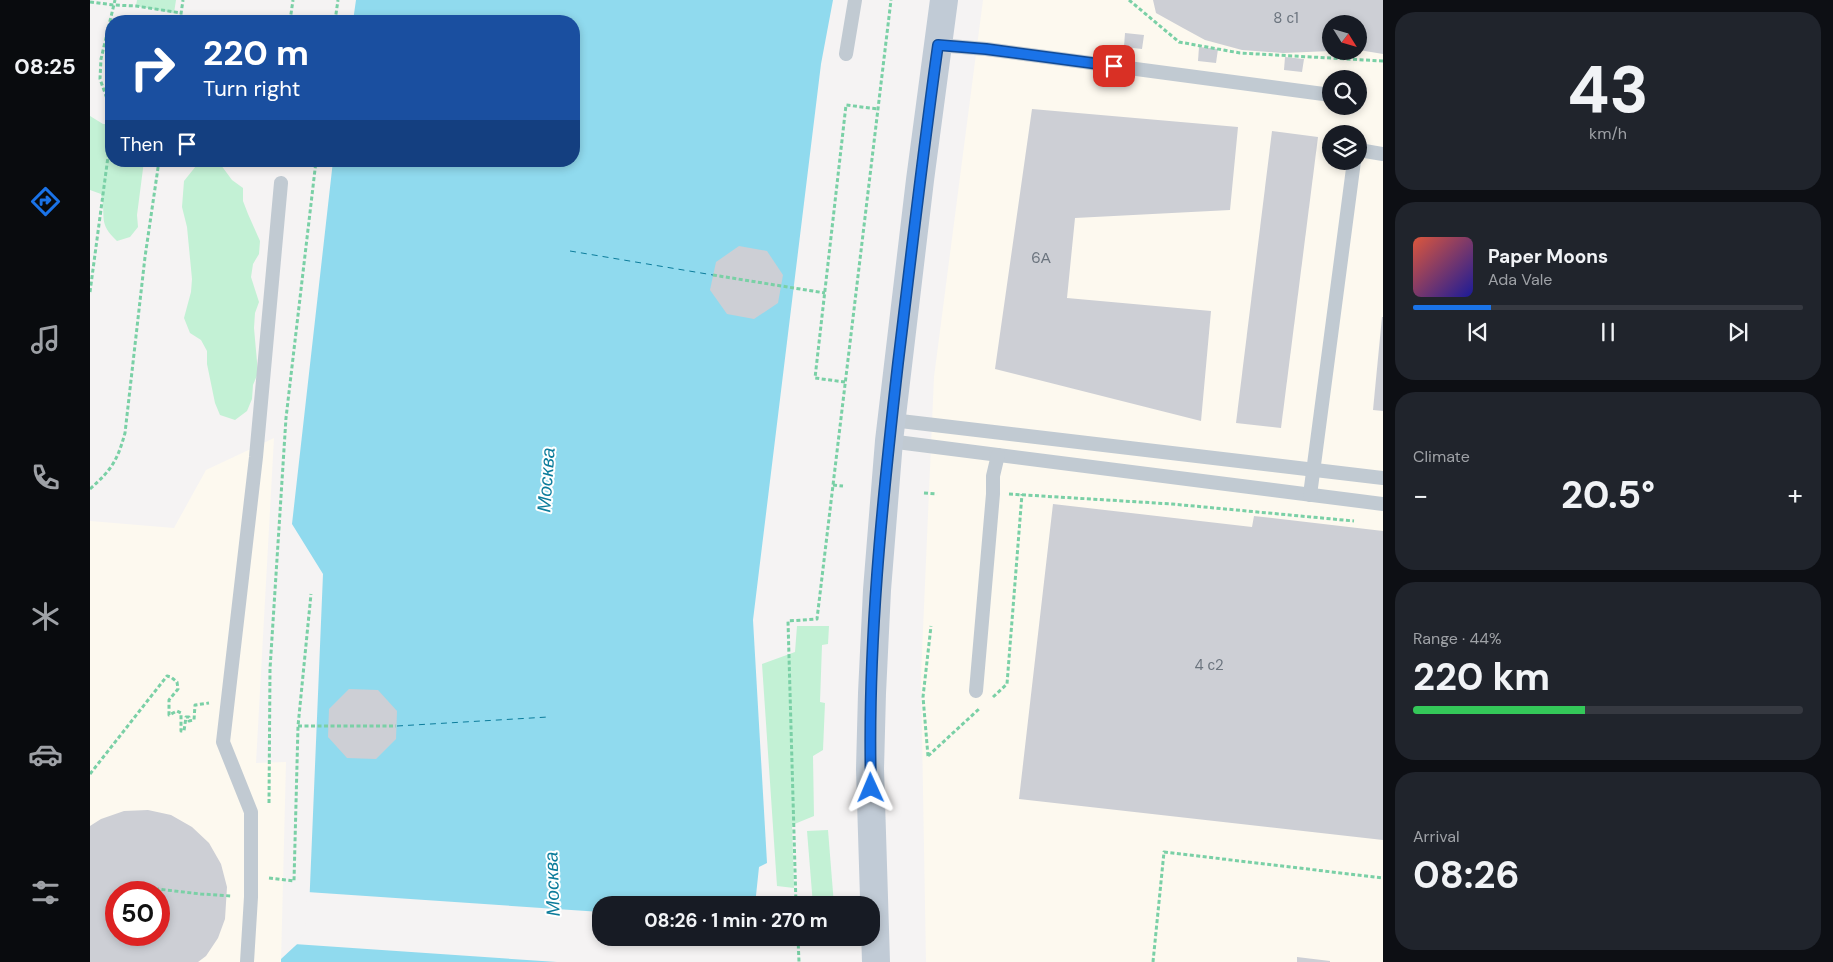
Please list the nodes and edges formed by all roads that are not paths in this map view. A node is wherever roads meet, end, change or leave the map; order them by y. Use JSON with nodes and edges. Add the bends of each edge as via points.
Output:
{"nodes":[{"id":1,"x":855,"y":0,"type":"edge"},
{"id":2,"x":944,"y":0,"type":"edge"},
{"id":3,"x":949,"y":0,"type":"edge"},
{"id":4,"x":939,"y":37,"type":"junction"},
{"id":5,"x":846,"y":54,"type":"dead end"},
{"id":6,"x":1322,"y":94,"type":"edge"},
{"id":7,"x":1367,"y":151,"type":"edge"},
{"id":8,"x":1383,"y":154,"type":"edge"},
{"id":9,"x":1353,"y":170,"type":"edge"},
{"id":10,"x":281,"y":183,"type":"dead end"},
{"id":11,"x":890,"y":430,"type":"junction"},
{"id":12,"x":998,"y":455,"type":"junction"},
{"id":13,"x":1313,"y":470,"type":"junction"},
{"id":14,"x":1383,"y":478,"type":"edge"},
{"id":15,"x":1310,"y":495,"type":"junction"},
{"id":16,"x":1383,"y":504,"type":"edge"},
{"id":17,"x":976,"y":692,"type":"dead end"},
{"id":18,"x":247,"y":962,"type":"edge"},
{"id":19,"x":876,"y":962,"type":"edge"}],
"edges":[{"from":1,"to":5,"type":"lane"},
{"from":2,"to":4,"type":"main road"},
{"from":3,"to":4,"type":"main road"},
{"from":4,"to":6,"type":"lane","via":[[986,49]]},
{"from":4,"to":11,"type":"main road"},
{"from":7,"to":8,"type":"lane"},
{"from":9,"to":13,"type":"lane"},
{"from":10,"to":18,"type":"lane","via":[[256,457],[223,742],[251,812]]},
{"from":11,"to":12,"type":"lane"},
{"from":11,"to":13,"type":"lane"},
{"from":11,"to":19,"type":"main road","via":[[878,580],[870,769]]},
{"from":12,"to":15,"type":"lane"},
{"from":12,"to":17,"type":"lane","via":[[993,476]]},
{"from":13,"to":14,"type":"lane"},
{"from":13,"to":15,"type":"lane"},
{"from":15,"to":16,"type":"lane"}]}
